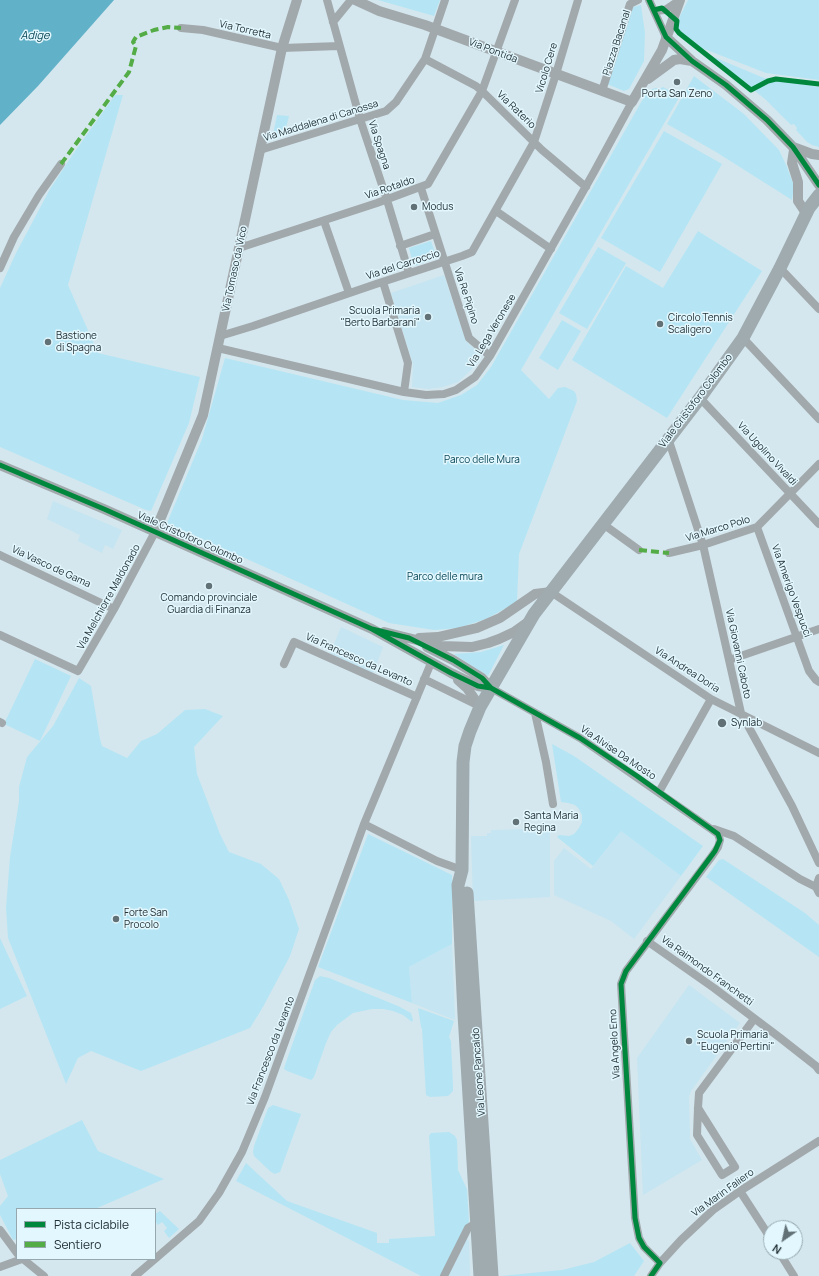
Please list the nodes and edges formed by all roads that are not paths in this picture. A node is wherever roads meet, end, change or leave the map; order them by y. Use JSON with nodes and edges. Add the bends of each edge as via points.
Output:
{"nodes":[{"id":1,"x":296,"y":0,"type":"edge"},
{"id":2,"x":327,"y":0,"type":"edge"},
{"id":3,"x":351,"y":0,"type":"edge"},
{"id":4,"x":354,"y":0,"type":"edge"},
{"id":5,"x":445,"y":0,"type":"edge"},
{"id":6,"x":515,"y":0,"type":"edge"},
{"id":7,"x":578,"y":0,"type":"edge"},
{"id":8,"x":638,"y":0,"type":"edge"},
{"id":9,"x":649,"y":0,"type":"edge"},
{"id":10,"x":680,"y":0,"type":"edge"},
{"id":11,"x":654,"y":11,"type":"junction"},
{"id":12,"x":333,"y":22,"type":"junction"},
{"id":13,"x":181,"y":28,"type":"dead end"},
{"id":14,"x":435,"y":29,"type":"junction"},
{"id":15,"x":666,"y":37,"type":"junction"},
{"id":16,"x":339,"y":46,"type":"junction"},
{"id":17,"x":282,"y":48,"type":"junction"},
{"id":18,"x":497,"y":52,"type":"junction"},
{"id":19,"x":425,"y":59,"type":"junction"},
{"id":20,"x":692,"y":61,"type":"junction"},
{"id":21,"x":556,"y":74,"type":"junction"},
{"id":22,"x":644,"y":83,"type":"junction"},
{"id":23,"x":482,"y":91,"type":"junction"},
{"id":24,"x":602,"y":91,"type":"junction"},
{"id":25,"x":638,"y":93,"type":"junction"},
{"id":26,"x":622,"y":98,"type":"junction"},
{"id":27,"x":632,"y":102,"type":"junction"},
{"id":28,"x":360,"y":119,"type":"junction"},
{"id":29,"x":534,"y":142,"type":"junction"},
{"id":30,"x":794,"y":148,"type":"junction"},
{"id":31,"x":260,"y":150,"type":"junction"},
{"id":32,"x":819,"y":155,"type":"edge"},
{"id":33,"x":61,"y":164,"type":"dead end"},
{"id":34,"x":819,"y":185,"type":"edge"},
{"id":35,"x":586,"y":187,"type":"junction"},
{"id":36,"x":421,"y":188,"type":"junction"},
{"id":37,"x":819,"y":195,"type":"edge"},
{"id":38,"x":387,"y":200,"type":"junction"},
{"id":39,"x":496,"y":211,"type":"junction"},
{"id":40,"x":806,"y":213,"type":"junction"},
{"id":41,"x":324,"y":221,"type":"junction"},
{"id":42,"x":435,"y":234,"type":"junction"},
{"id":43,"x":400,"y":246,"type":"junction"},
{"id":44,"x":239,"y":248,"type":"junction"},
{"id":45,"x":551,"y":249,"type":"junction"},
{"id":46,"x":445,"y":262,"type":"junction"},
{"id":47,"x":0,"y":268,"type":"edge"},
{"id":48,"x":780,"y":268,"type":"junction"},
{"id":49,"x":408,"y":273,"type":"junction"},
{"id":50,"x":383,"y":282,"type":"junction"},
{"id":51,"x":349,"y":293,"type":"junction"},
{"id":52,"x":819,"y":309,"type":"edge"},
{"id":53,"x":220,"y":336,"type":"junction"},
{"id":54,"x":743,"y":338,"type":"junction"},
{"id":55,"x":218,"y":348,"type":"junction"},
{"id":56,"x":490,"y":356,"type":"junction"},
{"id":57,"x":404,"y":392,"type":"junction"},
{"id":58,"x":700,"y":398,"type":"junction"},
{"id":59,"x":819,"y":419,"type":"edge"},
{"id":60,"x":668,"y":438,"type":"junction"},
{"id":61,"x":0,"y":464,"type":"edge"},
{"id":62,"x":819,"y":464,"type":"edge"},
{"id":63,"x":790,"y":494,"type":"junction"},
{"id":64,"x":603,"y":524,"type":"junction"},
{"id":65,"x":819,"y":524,"type":"edge"},
{"id":66,"x":757,"y":527,"type":"junction"},
{"id":67,"x":155,"y":532,"type":"junction"},
{"id":68,"x":704,"y":545,"type":"junction"},
{"id":69,"x":639,"y":550,"type":"dead end"},
{"id":70,"x":669,"y":553,"type":"dead end"},
{"id":71,"x":0,"y":555,"type":"edge"},
{"id":72,"x":551,"y":592,"type":"junction"},
{"id":73,"x":114,"y":609,"type":"junction"},
{"id":74,"x":530,"y":620,"type":"junction"},
{"id":75,"x":372,"y":629,"type":"junction"},
{"id":76,"x":819,"y":629,"type":"edge"},
{"id":77,"x":0,"y":635,"type":"edge"},
{"id":78,"x":796,"y":637,"type":"junction"},
{"id":79,"x":409,"y":638,"type":"junction"},
{"id":80,"x":729,"y":660,"type":"junction"},
{"id":81,"x":431,"y":663,"type":"junction"},
{"id":82,"x":284,"y":664,"type":"dead end"},
{"id":83,"x":451,"y":673,"type":"junction"},
{"id":84,"x":424,"y":679,"type":"junction"},
{"id":85,"x":819,"y":682,"type":"edge"},
{"id":86,"x":491,"y":688,"type":"junction"},
{"id":87,"x":417,"y":697,"type":"junction"},
{"id":88,"x":711,"y":699,"type":"junction"},
{"id":89,"x":480,"y":707,"type":"junction"},
{"id":90,"x":535,"y":713,"type":"junction"},
{"id":91,"x":741,"y":713,"type":"junction"},
{"id":92,"x":819,"y":753,"type":"edge"},
{"id":93,"x":659,"y":792,"type":"junction"},
{"id":94,"x":553,"y":804,"type":"dead end"},
{"id":95,"x":364,"y":824,"type":"junction"},
{"id":96,"x":712,"y":829,"type":"junction"},
{"id":97,"x":819,"y":863,"type":"edge"},
{"id":98,"x":462,"y":870,"type":"junction"},
{"id":99,"x":819,"y":878,"type":"edge"},
{"id":100,"x":817,"y":890,"type":"edge"},
{"id":101,"x":647,"y":941,"type":"junction"},
{"id":102,"x":754,"y":1019,"type":"junction"},
{"id":103,"x":819,"y":1070,"type":"edge"},
{"id":104,"x":698,"y":1108,"type":"junction"},
{"id":105,"x":819,"y":1141,"type":"edge"},
{"id":106,"x":740,"y":1191,"type":"junction"},
{"id":107,"x":478,"y":1222,"type":"junction"},
{"id":108,"x":763,"y":1227,"type":"edge"},
{"id":109,"x":0,"y":1230,"type":"edge"},
{"id":110,"x":16,"y":1252,"type":"edge"},
{"id":111,"x":156,"y":1258,"type":"edge"},
{"id":112,"x":19,"y":1260,"type":"edge"},
{"id":113,"x":23,"y":1260,"type":"edge"},
{"id":114,"x":154,"y":1260,"type":"edge"},
{"id":115,"x":784,"y":1260,"type":"edge"},
{"id":116,"x":660,"y":1263,"type":"junction"},
{"id":117,"x":0,"y":1267,"type":"edge"},
{"id":118,"x":44,"y":1276,"type":"edge"},
{"id":119,"x":135,"y":1276,"type":"edge"},
{"id":120,"x":444,"y":1276,"type":"edge"},
{"id":121,"x":480,"y":1276,"type":"edge"},
{"id":122,"x":492,"y":1276,"type":"edge"},
{"id":123,"x":650,"y":1276,"type":"edge"},
{"id":124,"x":794,"y":1276,"type":"edge"}],
"edges":[{"from":1,"to":17,"type":"street","name":"Via Tomaso da Vico"},
{"from":2,"to":12,"type":"street","name":"Via Spagna"},
{"from":3,"to":12,"type":"street"},
{"from":4,"to":14,"type":"street","name":"Via Pontida"},
{"from":5,"to":14,"type":"street","name":"Via Maddalena di Canossa"},
{"from":6,"to":18,"type":"street","name":"Via Rotaldo"},
{"from":7,"to":21,"type":"street","name":"Vicolo Cere"},
{"from":8,"to":24,"type":"street","name":"Piazza Bacanal","via":[[630,4]]},
{"from":9,"to":11,"type":"street"},
{"from":10,"to":11,"type":"street","via":[[665,10]]},
{"from":10,"to":15,"type":"street"},
{"from":11,"to":15,"type":"street"},
{"from":12,"to":16,"type":"street","name":"Via Spagna"},
{"from":13,"to":17,"type":"street","name":"Via Torretta","via":[[203,30]]},
{"from":14,"to":18,"type":"street","name":"Via Pontida"},
{"from":14,"to":19,"type":"street","name":"Via Maddalena di Canossa"},
{"from":15,"to":20,"type":"street"},
{"from":15,"to":22,"type":"street","via":[[662,50]]},
{"from":16,"to":17,"type":"street"},
{"from":16,"to":28,"type":"street","name":"Via Spagna"},
{"from":17,"to":31,"type":"street","name":"Via Tomaso da Vico"},
{"from":18,"to":21,"type":"street","name":"Via Pontida"},
{"from":18,"to":23,"type":"street","name":"Via Rotaldo"},
{"from":19,"to":23,"type":"street","name":"Via Raterio"},
{"from":19,"to":28,"type":"street","name":"Via Maddalena di Canossa","via":[[396,102],[386,111]]},
{"from":20,"to":22,"type":"street","via":[[674,60]]},
{"from":20,"to":30,"type":"street","via":[[742,98]]},
{"from":21,"to":24,"type":"street","name":"Via Pontida"},
{"from":21,"to":29,"type":"street","name":"Vicolo Cere"},
{"from":22,"to":25,"type":"street"},
{"from":23,"to":29,"type":"street","name":"Via Raterio"},
{"from":23,"to":36,"type":"street","name":"Via Rotaldo","via":[[428,184]]},
{"from":24,"to":26,"type":"street","name":"Via Pontida"},
{"from":25,"to":26,"type":"street"},
{"from":25,"to":27,"type":"street"},
{"from":26,"to":27,"type":"street","name":"Via Pontida"},
{"from":27,"to":35,"type":"street","name":"Via Lega Veronese"},
{"from":28,"to":31,"type":"street","name":"Via Maddalena di Canossa"},
{"from":28,"to":38,"type":"street","name":"Via Spagna"},
{"from":29,"to":35,"type":"street","name":"Via Raterio"},
{"from":29,"to":39,"type":"street","name":"Via del Carroccio"},
{"from":30,"to":32,"type":"street"},
{"from":30,"to":34,"type":"street"},
{"from":30,"to":40,"type":"street","via":[[792,163],[798,182],[798,201]]},
{"from":31,"to":44,"type":"street","name":"Via Tomaso da Vico"},
{"from":33,"to":47,"type":"street","via":[[14,237]]},
{"from":35,"to":45,"type":"street","name":"Via Lega Veronese"},
{"from":36,"to":38,"type":"street","name":"Via Rotaldo"},
{"from":36,"to":42,"type":"street","name":"Via Re Pipino"},
{"from":37,"to":40,"type":"main road","name":"Viale Cristoforo Colombo"},
{"from":38,"to":41,"type":"street","name":"Via Rotaldo"},
{"from":38,"to":43,"type":"street","name":"Via Spagna"},
{"from":39,"to":45,"type":"street"},
{"from":39,"to":46,"type":"street","name":"Via del Carroccio","via":[[472,252]]},
{"from":40,"to":48,"type":"main road","name":"Viale Cristoforo Colombo"},
{"from":41,"to":44,"type":"street","name":"Via Rotaldo"},
{"from":41,"to":51,"type":"street"},
{"from":42,"to":43,"type":"street"},
{"from":42,"to":46,"type":"street","name":"Via Re Pipino"},
{"from":43,"to":49,"type":"street","name":"Via Spagna"},
{"from":44,"to":53,"type":"street","name":"Via Tomaso da Vico"},
{"from":45,"to":56,"type":"street","name":"Via Lega Veronese"},
{"from":46,"to":49,"type":"street","name":"Via del Carroccio"},
{"from":46,"to":56,"type":"street","name":"Via Re Pipino","via":[[469,338]]},
{"from":48,"to":52,"type":"street"},
{"from":48,"to":54,"type":"main road","name":"Viale Cristoforo Colombo"},
{"from":49,"to":50,"type":"street","name":"Via del Carroccio"},
{"from":50,"to":51,"type":"street","name":"Via del Carroccio"},
{"from":50,"to":57,"type":"street","via":[[408,363]]},
{"from":51,"to":53,"type":"street","name":"Via del Carroccio"},
{"from":53,"to":55,"type":"street","name":"Via Tomaso da Vico"},
{"from":54,"to":58,"type":"main road","name":"Viale Cristoforo Colombo"},
{"from":54,"to":59,"type":"street"},
{"from":55,"to":57,"type":"street","name":"Via Lega Veronese"},
{"from":55,"to":67,"type":"street","name":"Via Tomaso da Vico","via":[[203,415]]},
{"from":56,"to":57,"type":"street","name":"Via Lega Veronese","via":[[475,377],[456,390],[426,396]]},
{"from":58,"to":60,"type":"main road","name":"Viale Cristoforo Colombo"},
{"from":58,"to":63,"type":"street","name":"Via Ugolino Vivaldi"},
{"from":60,"to":64,"type":"main road","name":"Viale Cristoforo Colombo"},
{"from":60,"to":68,"type":"street","name":"Via Giovanni Caboto"},
{"from":61,"to":67,"type":"street","name":"Viale Cristoforo Colombo"},
{"from":62,"to":63,"type":"street","name":"Via Marco Polo"},
{"from":63,"to":65,"type":"street","name":"Via Ugolino Vivaldi"},
{"from":63,"to":66,"type":"street","name":"Via Marco Polo"},
{"from":64,"to":69,"type":"street"},
{"from":64,"to":72,"type":"main road","name":"Viale Cristoforo Colombo"},
{"from":66,"to":68,"type":"street","name":"Via Marco Polo"},
{"from":66,"to":78,"type":"street","name":"Via Amerigo Vespucci"},
{"from":67,"to":73,"type":"street","name":"Via Melchiorre Maldonado"},
{"from":67,"to":75,"type":"street","name":"Viale Cristoforo Colombo"},
{"from":68,"to":70,"type":"street","name":"Via Marco Polo"},
{"from":68,"to":80,"type":"street","name":"Via Giovanni Caboto"},
{"from":71,"to":73,"type":"street","name":"Via Vasco de Gama"},
{"from":72,"to":74,"type":"main road","name":"Viale Cristoforo Colombo"},
{"from":72,"to":79,"type":"street","name":"Viale Cristoforo Colombo","via":[[535,594],[500,618],[477,628],[438,637]]},
{"from":72,"to":88,"type":"street","name":"Via Andrea Doria"},
{"from":73,"to":77,"type":"street","name":"Via Melchiorre Maldonado","via":[[78,670]]},
{"from":74,"to":79,"type":"street","name":"Viale Cristoforo Colombo","via":[[499,639],[472,646],[441,646]]},
{"from":74,"to":86,"type":"main road","name":"Viale Cristoforo Colombo"},
{"from":75,"to":79,"type":"street","name":"Viale Cristoforo Colombo"},
{"from":75,"to":81,"type":"street","name":"Viale Cristoforo Colombo"},
{"from":76,"to":78,"type":"street"},
{"from":78,"to":80,"type":"street"},
{"from":78,"to":85,"type":"street","name":"Via Amerigo Vespucci","via":[[809,671]]},
{"from":79,"to":86,"type":"street","name":"Viale Cristoforo Colombo","via":[[453,660],[482,678]]},
{"from":80,"to":91,"type":"street","name":"Via Giovanni Caboto"},
{"from":81,"to":83,"type":"street","name":"Viale Cristoforo Colombo"},
{"from":81,"to":84,"type":"street","name":"Via Francesco da Levanto"},
{"from":82,"to":87,"type":"street","name":"Via Francesco da Levanto","via":[[294,642]]},
{"from":83,"to":86,"type":"street","name":"Viale Cristoforo Colombo","via":[[478,686]]},
{"from":83,"to":89,"type":"street","name":"Viale Cristoforo Colombo","via":[[467,688]]},
{"from":84,"to":87,"type":"street","name":"Via Francesco da Levanto"},
{"from":84,"to":89,"type":"street"},
{"from":86,"to":89,"type":"main road","name":"Via Leone Pancaldo"},
{"from":86,"to":90,"type":"street","name":"Via Alvise Da Mosto"},
{"from":87,"to":95,"type":"street","name":"Via Francesco da Levanto"},
{"from":88,"to":91,"type":"street","name":"Via Andrea Doria"},
{"from":88,"to":93,"type":"street","name":"Via Alvise Da Mosto"},
{"from":89,"to":98,"type":"main road","name":"Via Leone Pancaldo","via":[[465,746],[463,762]]},
{"from":90,"to":93,"type":"street","name":"Via Alvise Da Mosto","via":[[580,738]]},
{"from":90,"to":94,"type":"street"},
{"from":91,"to":92,"type":"street","name":"Via Andrea Doria"},
{"from":91,"to":97,"type":"street","name":"Via Giovanni Caboto","via":[[792,806]]},
{"from":93,"to":96,"type":"street","name":"Via Alvise Da Mosto"},
{"from":95,"to":98,"type":"street","via":[[438,861]]},
{"from":95,"to":111,"type":"street","name":"Via Francesco da Levanto","via":[[265,1097],[242,1152],[219,1193],[199,1221]]},
{"from":96,"to":100,"type":"street","name":"Via Alvise Da Mosto","via":[[734,836]]},
{"from":96,"to":101,"type":"street","name":"Via Angelo Emo","via":[[718,834],[718,847]]},
{"from":98,"to":107,"type":"main road","name":"Via Leone Pancaldo","via":[[458,885],[464,1022]]},
{"from":98,"to":122,"type":"main road","name":"Via Leone Pancaldo","via":[[467,885]]},
{"from":99,"to":100,"type":"street","name":"Via Alvise Da Mosto"},
{"from":101,"to":102,"type":"street","name":"Via Raimondo Franchetti"},
{"from":101,"to":116,"type":"street","name":"Via Angelo Emo","via":[[626,971],[621,984],[635,1218],[639,1238],[644,1247]]},
{"from":102,"to":103,"type":"street","name":"Via Raimondo Franchetti"},
{"from":102,"to":104,"type":"street","name":"Via Raimondo Franchetti","via":[[699,1093]]},
{"from":104,"to":104,"type":"street","name":"Via Raimondo Franchetti","via":[[697,1135],[722,1175],[735,1167]]},
{"from":105,"to":106,"type":"street","name":"Via Marin Faliero"},
{"from":106,"to":108,"type":"street"},
{"from":106,"to":116,"type":"street","name":"Via Marin Faliero","via":[[696,1225]]},
{"from":107,"to":120,"type":"street","via":[[468,1228]]},
{"from":107,"to":121,"type":"main road","name":"Via Leone Pancaldo"},
{"from":109,"to":110,"type":"street"},
{"from":112,"to":117,"type":"street"},
{"from":113,"to":118,"type":"street"},
{"from":114,"to":119,"type":"street","name":"Via Francesco da Levanto"},
{"from":115,"to":124,"type":"street"},
{"from":116,"to":123,"type":"street","name":"Via Marin Faliero"}]}
